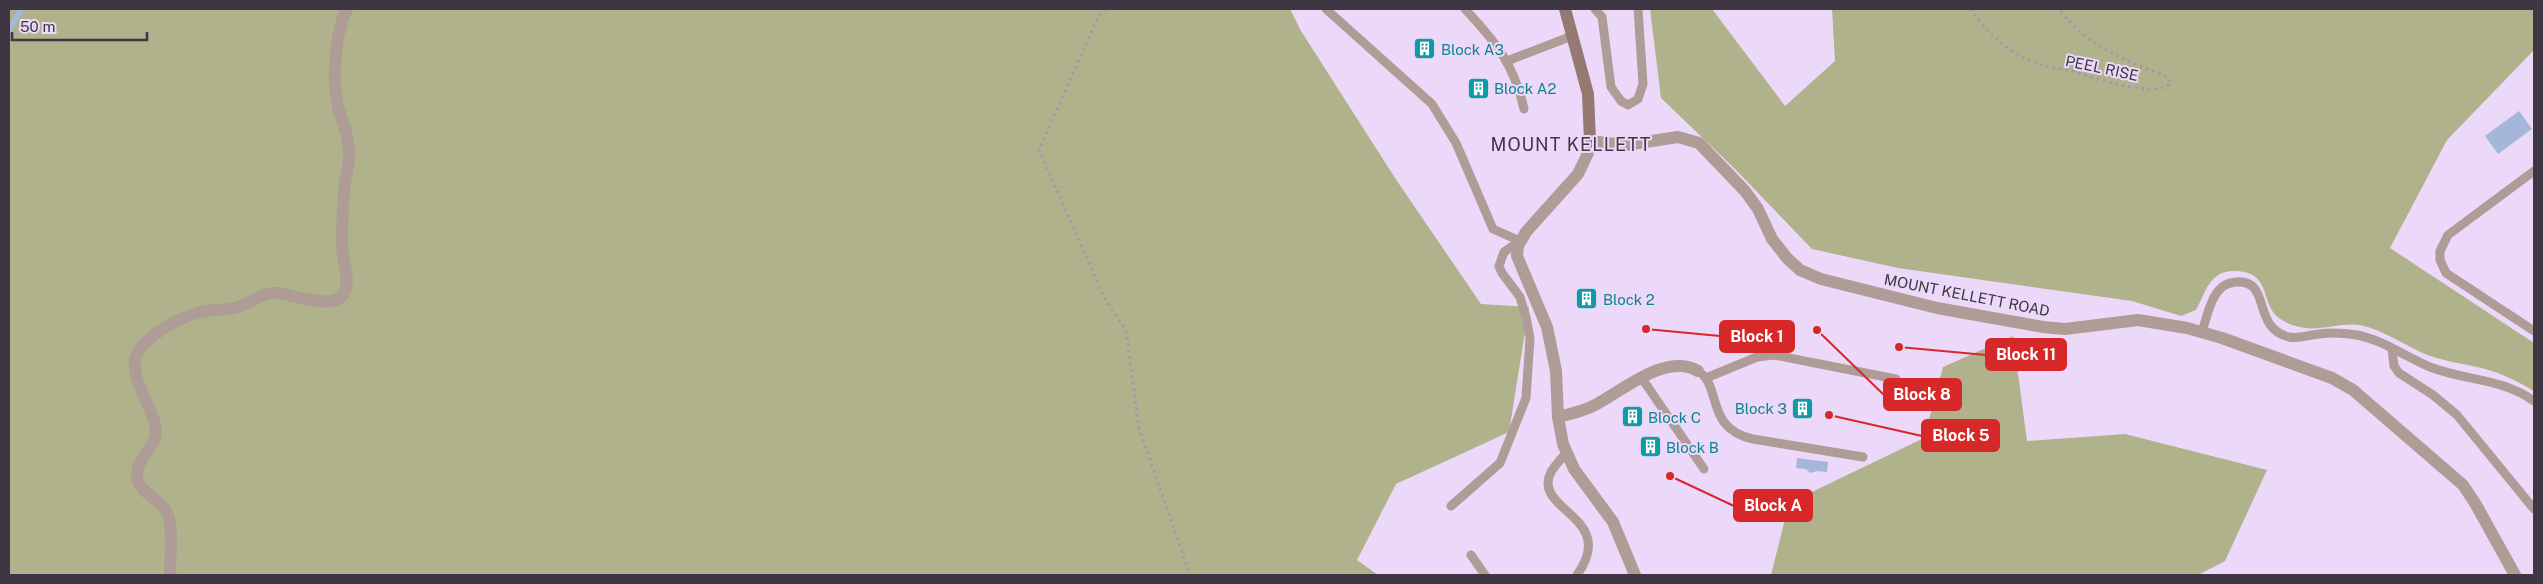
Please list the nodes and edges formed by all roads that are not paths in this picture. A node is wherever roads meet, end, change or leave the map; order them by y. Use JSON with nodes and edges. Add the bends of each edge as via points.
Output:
{"nodes":[{"id":1,"x":347,"y":9,"type":"edge"},
{"id":2,"x":1326,"y":9,"type":"edge"},
{"id":3,"x":1465,"y":9,"type":"edge"},
{"id":4,"x":1565,"y":9,"type":"edge"},
{"id":5,"x":1595,"y":9,"type":"edge"},
{"id":6,"x":1638,"y":9,"type":"edge"},
{"id":7,"x":1572,"y":36,"type":"junction"},
{"id":8,"x":1507,"y":61,"type":"junction"},
{"id":9,"x":1524,"y":108,"type":"dead end"},
{"id":10,"x":1590,"y":141,"type":"junction"},
{"id":11,"x":2534,"y":172,"type":"edge"},
{"id":12,"x":1520,"y":241,"type":"junction"},
{"id":13,"x":2534,"y":331,"type":"edge"},
{"id":14,"x":2202,"y":332,"type":"junction"},
{"id":15,"x":2392,"y":349,"type":"junction"},
{"id":16,"x":1702,"y":375,"type":"junction"},
{"id":17,"x":1641,"y":377,"type":"junction"},
{"id":18,"x":1896,"y":379,"type":"dead end"},
{"id":19,"x":2534,"y":401,"type":"edge"},
{"id":20,"x":1558,"y":417,"type":"junction"},
{"id":21,"x":1566,"y":453,"type":"junction"},
{"id":22,"x":1863,"y":457,"type":"dead end"},
{"id":23,"x":1704,"y":469,"type":"dead end"},
{"id":24,"x":1451,"y":506,"type":"dead end"},
{"id":25,"x":2534,"y":509,"type":"edge"},
{"id":26,"x":1471,"y":555,"type":"dead end"},
{"id":27,"x":170,"y":575,"type":"edge"},
{"id":28,"x":1485,"y":575,"type":"edge"},
{"id":29,"x":1578,"y":575,"type":"edge"},
{"id":30,"x":1635,"y":575,"type":"edge"},
{"id":31,"x":2515,"y":575,"type":"edge"}],
"edges":[{"from":1,"to":27,"type":"street","via":[[339,30],[337,64],[338,105],[349,150],[342,242],[347,281],[343,295],[338,300],[324,301],[276,293],[237,308],[202,312],[160,332],[142,345],[136,357],[137,377],[155,423],[156,434],[139,467],[138,480],[168,515]]},
{"from":2,"to":12,"type":"lane","via":[[1432,104],[1456,144],[1492,229]]},
{"from":3,"to":8,"type":"lane","via":[[1495,41]]},
{"from":4,"to":7,"type":"street"},
{"from":5,"to":6,"type":"lane","via":[[1602,16],[1612,86],[1621,101],[1628,105],[1638,99],[1643,84]]},
{"from":7,"to":8,"type":"lane"},
{"from":7,"to":10,"type":"street","via":[[1588,94]]},
{"from":8,"to":9,"type":"lane"},
{"from":10,"to":12,"type":"street","via":[[1578,174]]},
{"from":10,"to":14,"type":"street","name":"MOUNT KELLETT ROAD","via":[[1626,145],[1678,137],[1699,142],[1752,200],[1772,239],[1787,258],[1800,270],[1821,279],[1937,308],[2043,327],[2065,329],[2138,320]]},
{"from":11,"to":13,"type":"lane","via":[[2448,235],[2440,251],[2442,267],[2451,278]]},
{"from":12,"to":20,"type":"street","via":[[1517,256],[1543,314],[1553,352]]},
{"from":12,"to":24,"type":"lane","via":[[1504,252],[1499,266],[1520,298],[1526,317],[1530,338],[1526,398],[1500,463]]},
{"from":14,"to":15,"type":"lane","via":[[2216,293],[2226,284],[2240,282],[2257,291],[2265,317],[2281,334],[2296,337],[2345,334],[2370,339]]},
{"from":14,"to":31,"type":"street","name":"MOUNT KELLETT ROAD","via":[[2332,378],[2353,390],[2463,485]]},
{"from":15,"to":19,"type":"lane","via":[[2432,367],[2499,383]]},
{"from":15,"to":25,"type":"lane","via":[[2394,366],[2399,373],[2457,415]]},
{"from":16,"to":17,"type":"street","via":[[1688,367],[1675,367]]},
{"from":16,"to":18,"type":"lane","via":[[1757,357],[1774,355]]},
{"from":16,"to":22,"type":"lane","via":[[1718,414],[1736,433],[1753,439]]},
{"from":17,"to":20,"type":"street","via":[[1594,405]]},
{"from":17,"to":23,"type":"lane"},
{"from":20,"to":21,"type":"street"},
{"from":21,"to":29,"type":"lane","via":[[1551,471],[1548,486],[1554,500],[1574,515],[1586,532],[1588,550]]},
{"from":21,"to":30,"type":"street","via":[[1613,522]]},
{"from":26,"to":28,"type":"lane"}]}
